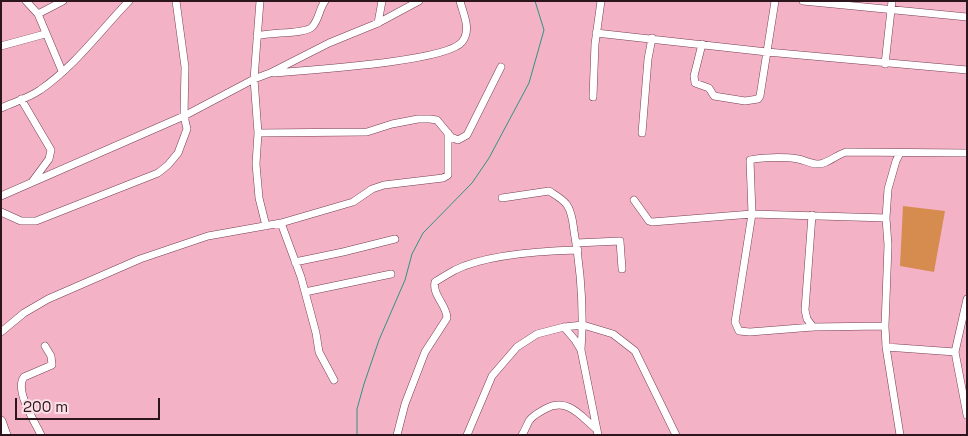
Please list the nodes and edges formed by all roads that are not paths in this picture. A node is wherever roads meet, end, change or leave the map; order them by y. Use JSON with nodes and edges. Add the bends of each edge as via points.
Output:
{"nodes":[{"id":1,"x":26,"y":1,"type":"edge"},
{"id":2,"x":63,"y":1,"type":"edge"},
{"id":3,"x":129,"y":1,"type":"edge"},
{"id":4,"x":176,"y":1,"type":"edge"},
{"id":5,"x":260,"y":1,"type":"edge"},
{"id":6,"x":325,"y":1,"type":"edge"},
{"id":7,"x":382,"y":1,"type":"edge"},
{"id":8,"x":419,"y":1,"type":"edge"},
{"id":9,"x":460,"y":1,"type":"edge"},
{"id":10,"x":601,"y":1,"type":"edge"},
{"id":11,"x":775,"y":1,"type":"edge"},
{"id":12,"x":803,"y":1,"type":"edge"},
{"id":13,"x":892,"y":1,"type":"edge"},
{"id":14,"x":891,"y":10,"type":"junction"},
{"id":15,"x":38,"y":14,"type":"junction"},
{"id":16,"x":967,"y":18,"type":"edge"},
{"id":17,"x":378,"y":23,"type":"junction"},
{"id":18,"x":596,"y":33,"type":"junction"},
{"id":19,"x":46,"y":34,"type":"junction"},
{"id":20,"x":257,"y":36,"type":"junction"},
{"id":21,"x":652,"y":38,"type":"junction"},
{"id":22,"x":702,"y":44,"type":"junction"},
{"id":23,"x":1,"y":46,"type":"edge"},
{"id":24,"x":767,"y":52,"type":"junction"},
{"id":25,"x":885,"y":64,"type":"junction"},
{"id":26,"x":501,"y":67,"type":"dead end"},
{"id":27,"x":967,"y":70,"type":"edge"},
{"id":28,"x":62,"y":71,"type":"junction"},
{"id":29,"x":270,"y":74,"type":"junction"},
{"id":30,"x":254,"y":79,"type":"junction"},
{"id":31,"x":594,"y":97,"type":"dead end"},
{"id":32,"x":21,"y":99,"type":"junction"},
{"id":33,"x":1,"y":108,"type":"edge"},
{"id":34,"x":184,"y":116,"type":"junction"},
{"id":35,"x":448,"y":133,"type":"junction"},
{"id":36,"x":642,"y":133,"type":"dead end"},
{"id":37,"x":258,"y":134,"type":"junction"},
{"id":38,"x":889,"y":153,"type":"junction"},
{"id":39,"x":900,"y":153,"type":"junction"},
{"id":40,"x":967,"y":153,"type":"edge"},
{"id":41,"x":896,"y":162,"type":"junction"},
{"id":42,"x":31,"y":184,"type":"junction"},
{"id":43,"x":1,"y":196,"type":"edge"},
{"id":44,"x":502,"y":198,"type":"dead end"},
{"id":45,"x":634,"y":200,"type":"dead end"},
{"id":46,"x":1,"y":212,"type":"edge"},
{"id":47,"x":752,"y":214,"type":"junction"},
{"id":48,"x":812,"y":215,"type":"junction"},
{"id":49,"x":886,"y":218,"type":"junction"},
{"id":50,"x":281,"y":223,"type":"junction"},
{"id":51,"x":266,"y":226,"type":"junction"},
{"id":52,"x":395,"y":239,"type":"dead end"},
{"id":53,"x":577,"y":246,"type":"junction"},
{"id":54,"x":295,"y":262,"type":"junction"},
{"id":55,"x":622,"y":270,"type":"dead end"},
{"id":56,"x":391,"y":274,"type":"dead end"},
{"id":57,"x":305,"y":292,"type":"junction"},
{"id":58,"x":967,"y":299,"type":"edge"},
{"id":59,"x":583,"y":325,"type":"junction"},
{"id":60,"x":564,"y":326,"type":"junction"},
{"id":61,"x":885,"y":326,"type":"junction"},
{"id":62,"x":813,"y":327,"type":"junction"},
{"id":63,"x":1,"y":332,"type":"edge"},
{"id":64,"x":957,"y":342,"type":"junction"},
{"id":65,"x":967,"y":342,"type":"edge"},
{"id":66,"x":45,"y":346,"type":"dead end"},
{"id":67,"x":886,"y":347,"type":"junction"},
{"id":68,"x":581,"y":350,"type":"junction"},
{"id":69,"x":955,"y":352,"type":"junction"},
{"id":70,"x":334,"y":380,"type":"dead end"},
{"id":71,"x":967,"y":415,"type":"edge"},
{"id":72,"x":1,"y":421,"type":"edge"},
{"id":73,"x":596,"y":432,"type":"edge"},
{"id":74,"x":6,"y":435,"type":"edge"},
{"id":75,"x":42,"y":435,"type":"edge"},
{"id":76,"x":397,"y":435,"type":"edge"},
{"id":77,"x":467,"y":435,"type":"edge"},
{"id":78,"x":522,"y":435,"type":"edge"},
{"id":79,"x":676,"y":435,"type":"edge"},
{"id":80,"x":900,"y":435,"type":"edge"}],
"edges":[{"from":1,"to":15,"type":"street"},
{"from":2,"to":15,"type":"street"},
{"from":3,"to":28,"type":"street"},
{"from":4,"to":34,"type":"street","via":[[185,67]]},
{"from":5,"to":20,"type":"street"},
{"from":6,"to":20,"type":"street","via":[[308,30]]},
{"from":7,"to":17,"type":"street"},
{"from":8,"to":17,"type":"street"},
{"from":9,"to":29,"type":"street","via":[[467,30],[463,41],[454,48],[408,59]]},
{"from":10,"to":18,"type":"street"},
{"from":11,"to":24,"type":"street"},
{"from":12,"to":14,"type":"street"},
{"from":13,"to":14,"type":"street"},
{"from":14,"to":16,"type":"street"},
{"from":14,"to":25,"type":"street"},
{"from":15,"to":19,"type":"street"},
{"from":17,"to":29,"type":"street"},
{"from":18,"to":21,"type":"street"},
{"from":18,"to":31,"type":"street"},
{"from":19,"to":23,"type":"street"},
{"from":19,"to":28,"type":"street"},
{"from":20,"to":30,"type":"street"},
{"from":21,"to":22,"type":"street"},
{"from":21,"to":36,"type":"street"},
{"from":22,"to":24,"type":"street"},
{"from":22,"to":24,"type":"street","via":[[695,83],[708,88],[714,96],[744,100],[760,96]]},
{"from":24,"to":25,"type":"street"},
{"from":25,"to":27,"type":"street"},
{"from":26,"to":35,"type":"street","via":[[467,135],[458,140]]},
{"from":28,"to":32,"type":"street","via":[[38,92]]},
{"from":29,"to":30,"type":"street"},
{"from":30,"to":34,"type":"street"},
{"from":30,"to":37,"type":"street"},
{"from":32,"to":33,"type":"street"},
{"from":32,"to":42,"type":"street","via":[[51,150],[49,159]]},
{"from":34,"to":42,"type":"street"},
{"from":34,"to":46,"type":"street","via":[[188,129],[184,140],[178,153],[158,173],[36,220],[21,221]]},
{"from":35,"to":37,"type":"street","via":[[437,120],[418,119],[367,132]]},
{"from":35,"to":50,"type":"street","via":[[448,175],[443,178],[384,185],[353,202]]},
{"from":37,"to":51,"type":"street","via":[[258,184]]},
{"from":38,"to":39,"type":"street"},
{"from":38,"to":41,"type":"street"},
{"from":38,"to":47,"type":"street","via":[[846,152],[824,164],[787,158],[752,159]]},
{"from":39,"to":40,"type":"street"},
{"from":39,"to":41,"type":"street"},
{"from":41,"to":49,"type":"street","via":[[888,189]]},
{"from":42,"to":43,"type":"street"},
{"from":44,"to":53,"type":"street","via":[[549,191],[567,205]]},
{"from":45,"to":47,"type":"street","via":[[652,222]]},
{"from":47,"to":48,"type":"street"},
{"from":47,"to":62,"type":"street","via":[[735,322],[739,331]]},
{"from":48,"to":49,"type":"street"},
{"from":48,"to":62,"type":"street","via":[[805,310]]},
{"from":49,"to":61,"type":"street"},
{"from":50,"to":51,"type":"street"},
{"from":50,"to":54,"type":"street"},
{"from":51,"to":63,"type":"street","via":[[208,236],[140,259],[48,299]]},
{"from":52,"to":54,"type":"street"},
{"from":53,"to":55,"type":"street","via":[[620,240]]},
{"from":53,"to":59,"type":"street"},
{"from":53,"to":76,"type":"street","via":[[503,257],[456,270],[434,282],[434,289],[448,318],[425,352]]},
{"from":54,"to":57,"type":"street"},
{"from":56,"to":57,"type":"street"},
{"from":57,"to":70,"type":"street","via":[[320,352]]},
{"from":58,"to":64,"type":"street"},
{"from":59,"to":60,"type":"street"},
{"from":59,"to":68,"type":"street"},
{"from":59,"to":79,"type":"street","via":[[613,334],[635,351]]},
{"from":60,"to":68,"type":"street"},
{"from":60,"to":77,"type":"street","via":[[537,334],[507,358],[492,376]]},
{"from":61,"to":62,"type":"street"},
{"from":61,"to":67,"type":"street"},
{"from":64,"to":65,"type":"street"},
{"from":64,"to":69,"type":"street"},
{"from":66,"to":75,"type":"street","via":[[52,365],[24,377],[20,386]]},
{"from":67,"to":69,"type":"street"},
{"from":67,"to":80,"type":"street"},
{"from":68,"to":73,"type":"street"},
{"from":69,"to":71,"type":"street"},
{"from":72,"to":74,"type":"main road"},
{"from":73,"to":78,"type":"street","via":[[569,406],[559,405],[533,417]]}]}
